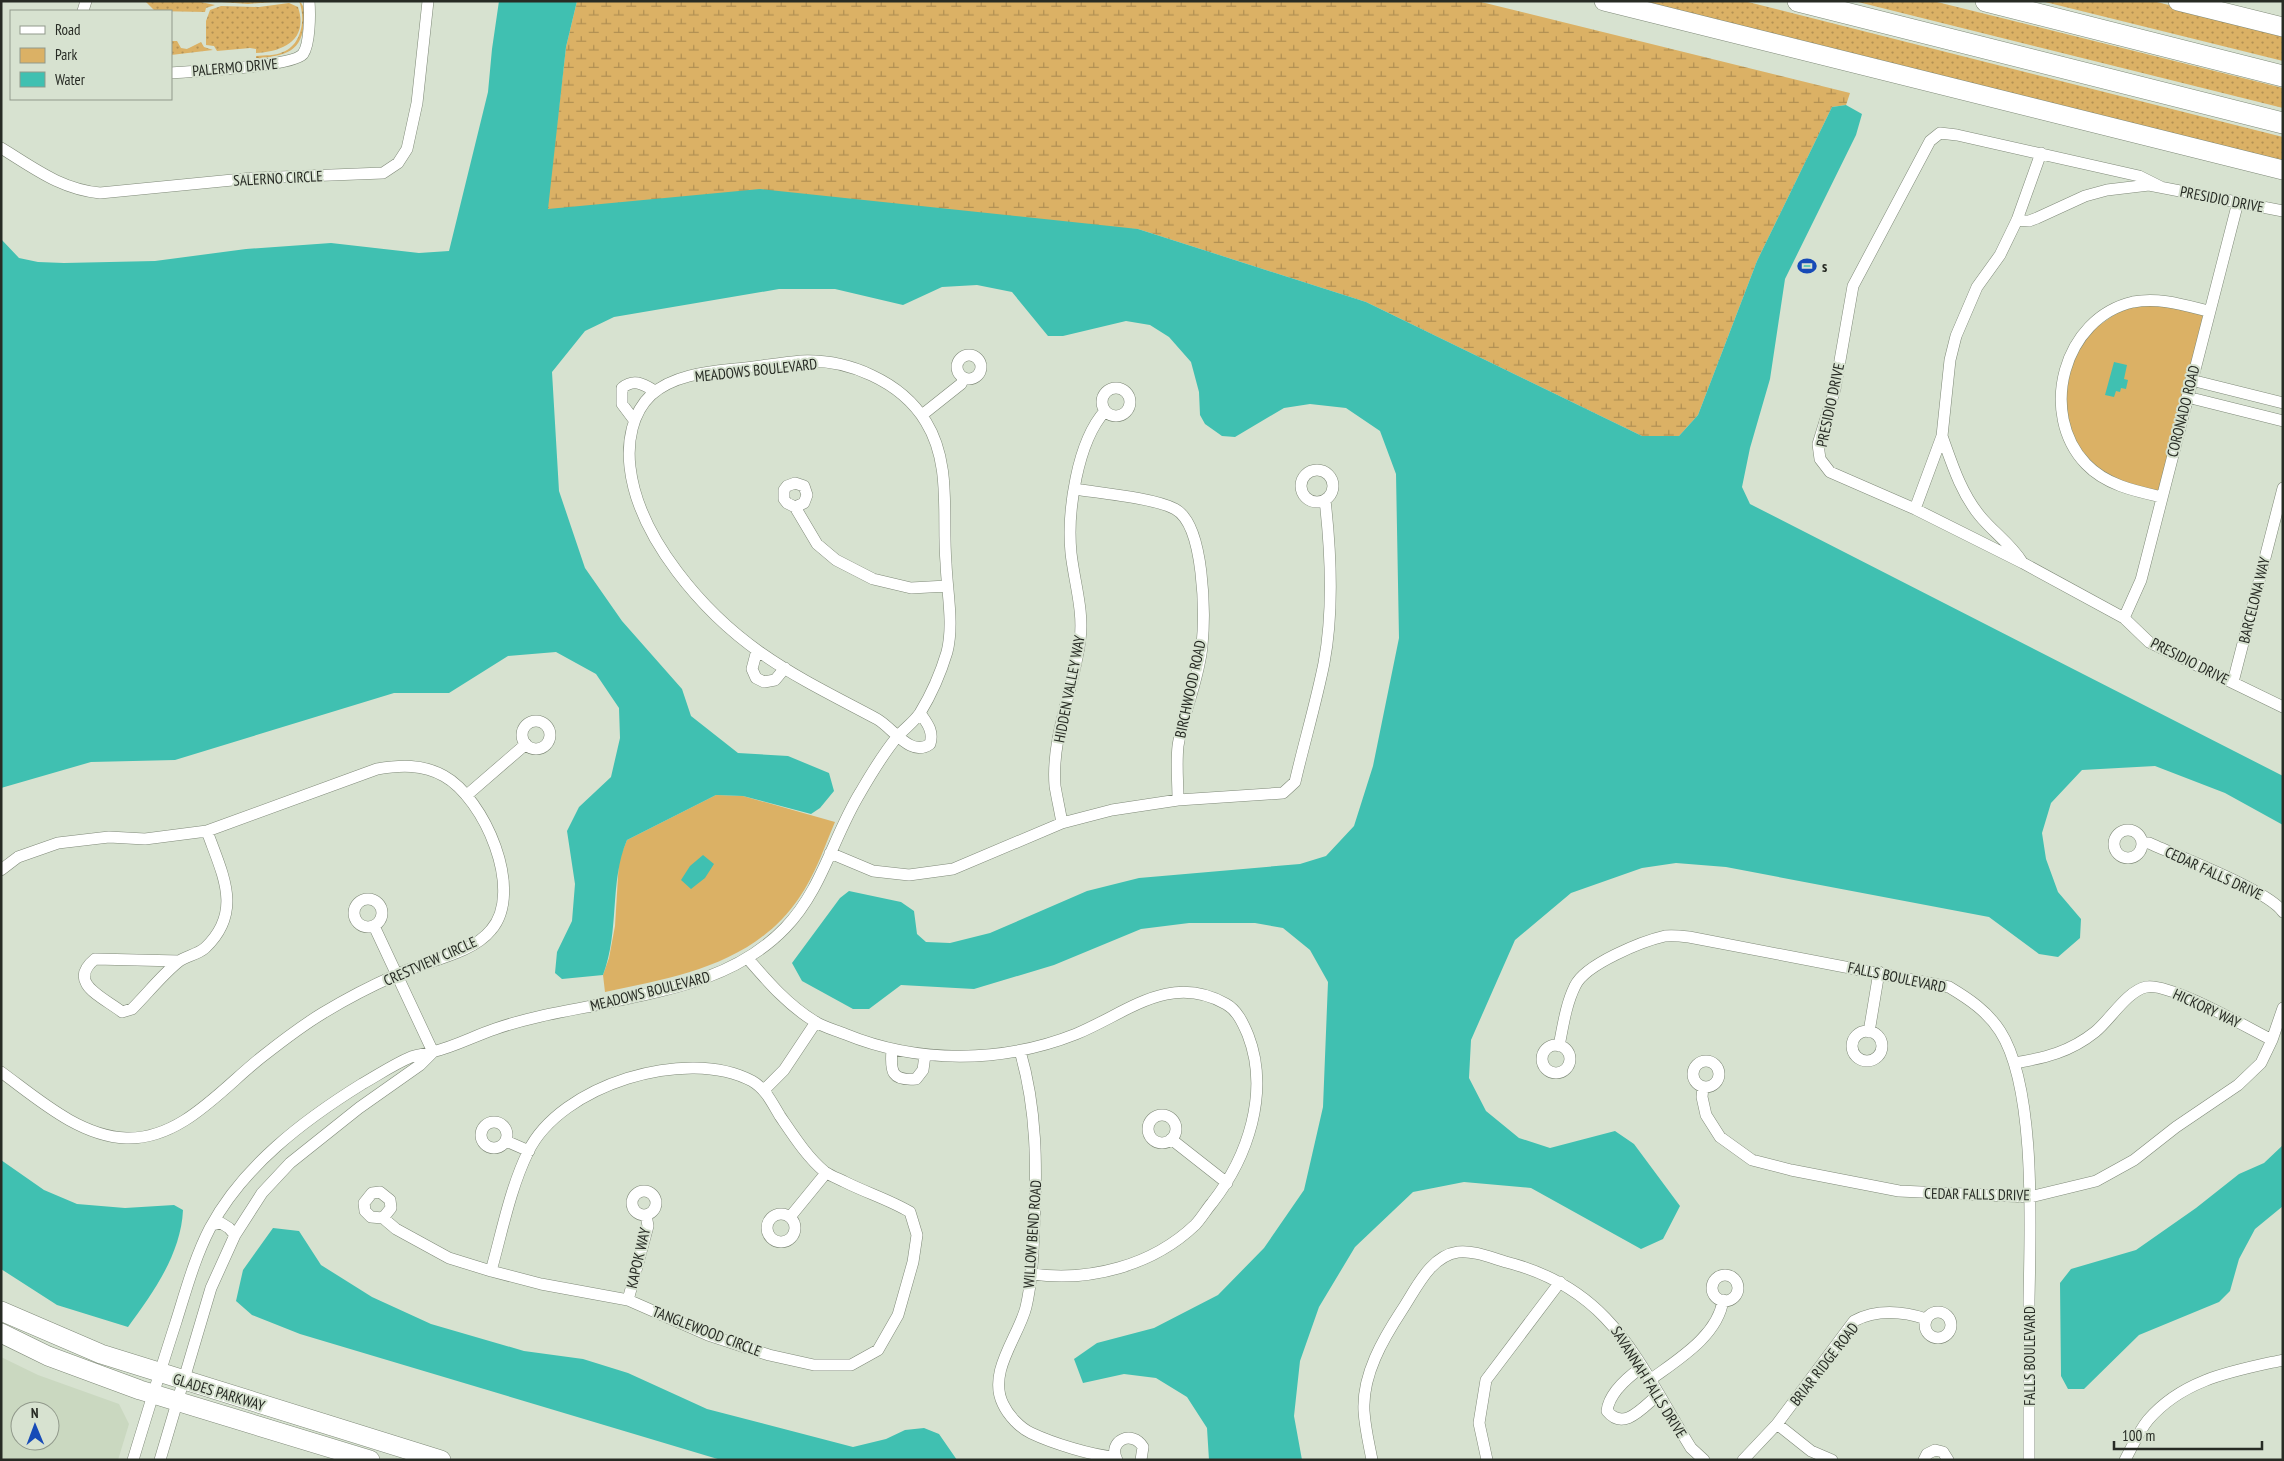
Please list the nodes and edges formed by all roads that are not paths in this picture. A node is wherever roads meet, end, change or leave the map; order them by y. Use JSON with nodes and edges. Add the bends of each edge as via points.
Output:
{"nodes":[{"id":1,"x":310,"y":1,"type":"edge"},
{"id":2,"x":428,"y":1,"type":"edge"},
{"id":3,"x":1604,"y":1,"type":"edge"},
{"id":4,"x":1798,"y":1,"type":"edge"},
{"id":5,"x":1986,"y":1,"type":"edge"},
{"id":6,"x":2178,"y":1,"type":"edge"},
{"id":7,"x":2283,"y":27,"type":"edge"},
{"id":8,"x":172,"y":73,"type":"edge"},
{"id":9,"x":2283,"y":76,"type":"edge"},
{"id":10,"x":2283,"y":122,"type":"edge"},
{"id":11,"x":1,"y":148,"type":"edge"},
{"id":12,"x":2041,"y":153,"type":"junction"},
{"id":13,"x":2102,"y":168,"type":"junction"},
{"id":14,"x":2283,"y":170,"type":"edge"},
{"id":15,"x":2161,"y":187,"type":"junction"},
{"id":16,"x":2108,"y":190,"type":"junction"},
{"id":17,"x":2238,"y":202,"type":"junction"},
{"id":18,"x":2283,"y":211,"type":"edge"},
{"id":19,"x":2017,"y":220,"type":"junction"},
{"id":20,"x":2208,"y":311,"type":"junction"},
{"id":21,"x":964,"y":378,"type":"dead end"},
{"id":22,"x":2191,"y":380,"type":"junction"},
{"id":23,"x":655,"y":392,"type":"junction"},
{"id":24,"x":2186,"y":397,"type":"junction"},
{"id":25,"x":2283,"y":403,"type":"edge"},
{"id":26,"x":1105,"y":411,"type":"dead end"},
{"id":27,"x":922,"y":415,"type":"junction"},
{"id":28,"x":634,"y":420,"type":"junction"},
{"id":29,"x":2283,"y":421,"type":"edge"},
{"id":30,"x":1942,"y":436,"type":"junction"},
{"id":31,"x":2283,"y":488,"type":"edge"},
{"id":32,"x":1074,"y":489,"type":"junction"},
{"id":33,"x":2162,"y":497,"type":"junction"},
{"id":34,"x":1325,"y":500,"type":"dead end"},
{"id":35,"x":795,"y":507,"type":"dead end"},
{"id":36,"x":1915,"y":509,"type":"junction"},
{"id":37,"x":1981,"y":517,"type":"junction"},
{"id":38,"x":1975,"y":539,"type":"junction"},
{"id":39,"x":2022,"y":563,"type":"junction"},
{"id":40,"x":947,"y":586,"type":"junction"},
{"id":41,"x":2124,"y":618,"type":"junction"},
{"id":42,"x":757,"y":650,"type":"junction"},
{"id":43,"x":785,"y":668,"type":"junction"},
{"id":44,"x":2233,"y":682,"type":"junction"},
{"id":45,"x":2283,"y":707,"type":"edge"},
{"id":46,"x":920,"y":713,"type":"junction"},
{"id":47,"x":898,"y":736,"type":"junction"},
{"id":48,"x":526,"y":744,"type":"dead end"},
{"id":49,"x":467,"y":794,"type":"junction"},
{"id":50,"x":1178,"y":800,"type":"junction"},
{"id":51,"x":1062,"y":824,"type":"junction"},
{"id":52,"x":207,"y":831,"type":"junction"},
{"id":53,"x":2142,"y":843,"type":"dead end"},
{"id":54,"x":830,"y":854,"type":"junction"},
{"id":55,"x":1,"y":870,"type":"edge"},
{"id":56,"x":2283,"y":912,"type":"edge"},
{"id":57,"x":374,"y":926,"type":"dead end"},
{"id":58,"x":749,"y":960,"type":"junction"},
{"id":59,"x":179,"y":961,"type":"junction"},
{"id":60,"x":1879,"y":972,"type":"junction"},
{"id":61,"x":396,"y":974,"type":"junction"},
{"id":62,"x":2283,"y":1008,"type":"edge"},
{"id":63,"x":816,"y":1022,"type":"junction"},
{"id":64,"x":1869,"y":1032,"type":"dead end"},
{"id":65,"x":2272,"y":1040,"type":"junction"},
{"id":66,"x":1559,"y":1046,"type":"dead end"},
{"id":67,"x":892,"y":1050,"type":"junction"},
{"id":68,"x":1020,"y":1051,"type":"junction"},
{"id":69,"x":433,"y":1052,"type":"junction"},
{"id":70,"x":925,"y":1055,"type":"junction"},
{"id":71,"x":2014,"y":1063,"type":"junction"},
{"id":72,"x":1,"y":1072,"type":"edge"},
{"id":73,"x":1703,"y":1087,"type":"dead end"},
{"id":74,"x":764,"y":1090,"type":"junction"},
{"id":75,"x":1171,"y":1139,"type":"dead end"},
{"id":76,"x":506,"y":1141,"type":"dead end"},
{"id":77,"x":528,"y":1150,"type":"junction"},
{"id":78,"x":826,"y":1172,"type":"junction"},
{"id":79,"x":244,"y":1179,"type":"junction"},
{"id":80,"x":1227,"y":1183,"type":"junction"},
{"id":81,"x":262,"y":1193,"type":"junction"},
{"id":82,"x":2030,"y":1197,"type":"junction"},
{"id":83,"x":646,"y":1215,"type":"dead end"},
{"id":84,"x":790,"y":1217,"type":"dead end"},
{"id":85,"x":383,"y":1218,"type":"dead end"},
{"id":86,"x":212,"y":1225,"type":"junction"},
{"id":87,"x":235,"y":1236,"type":"junction"},
{"id":88,"x":491,"y":1271,"type":"junction"},
{"id":89,"x":1032,"y":1274,"type":"junction"},
{"id":90,"x":1560,"y":1282,"type":"junction"},
{"id":91,"x":628,"y":1300,"type":"junction"},
{"id":92,"x":1723,"y":1300,"type":"dead end"},
{"id":93,"x":1,"y":1311,"type":"edge"},
{"id":94,"x":1926,"y":1319,"type":"dead end"},
{"id":95,"x":1,"y":1333,"type":"edge"},
{"id":96,"x":2283,"y":1360,"type":"edge"},
{"id":97,"x":1642,"y":1367,"type":"junction"},
{"id":98,"x":160,"y":1373,"type":"junction"},
{"id":99,"x":1650,"y":1380,"type":"junction"},
{"id":100,"x":184,"y":1381,"type":"junction"},
{"id":101,"x":1658,"y":1394,"type":"junction"},
{"id":102,"x":153,"y":1395,"type":"junction"},
{"id":103,"x":177,"y":1401,"type":"junction"},
{"id":104,"x":1777,"y":1424,"type":"junction"},
{"id":105,"x":1116,"y":1458,"type":"edge"},
{"id":106,"x":132,"y":1460,"type":"edge"},
{"id":107,"x":160,"y":1460,"type":"edge"},
{"id":108,"x":370,"y":1460,"type":"edge"},
{"id":109,"x":441,"y":1460,"type":"edge"},
{"id":110,"x":1141,"y":1460,"type":"edge"},
{"id":111,"x":1372,"y":1460,"type":"edge"},
{"id":112,"x":1487,"y":1460,"type":"edge"},
{"id":113,"x":1704,"y":1460,"type":"edge"},
{"id":114,"x":1743,"y":1460,"type":"edge"},
{"id":115,"x":1832,"y":1460,"type":"edge"},
{"id":116,"x":1924,"y":1460,"type":"edge"},
{"id":117,"x":1948,"y":1460,"type":"edge"},
{"id":118,"x":2029,"y":1460,"type":"edge"},
{"id":119,"x":2125,"y":1460,"type":"edge"}],
"edges":[{"from":1,"to":8,"type":"street","name":"PALERMO DRIVE","via":[[306,45],[304,53],[296,59]]},
{"from":2,"to":11,"type":"street","name":"SALERNO CIRCLE","via":[[417,103],[406,149],[398,163],[384,173],[253,178],[100,193],[85,192],[56,182]]},
{"from":3,"to":14,"type":"main road"},
{"from":4,"to":10,"type":"highway"},
{"from":5,"to":9,"type":"highway"},
{"from":6,"to":7,"type":"main road"},
{"from":12,"to":13,"type":"street","name":"PRESIDIO DRIVE"},
{"from":12,"to":19,"type":"street"},
{"from":12,"to":36,"type":"street","name":"PRESIDIO DRIVE","via":[[1940,133],[1930,140],[1853,286],[1834,389],[1818,444],[1820,459],[1830,472]]},
{"from":13,"to":15,"type":"street","name":"PRESIDIO DRIVE","via":[[2139,176]]},
{"from":13,"to":16,"type":"street"},
{"from":15,"to":16,"type":"street","name":"PRESIDIO DRIVE","via":[[2148,185]]},
{"from":15,"to":17,"type":"street","name":"PRESIDIO DRIVE"},
{"from":16,"to":19,"type":"street","name":"PRESIDIO DRIVE","via":[[2085,196],[2029,221]]},
{"from":17,"to":18,"type":"street","name":"PRESIDIO DRIVE"},
{"from":17,"to":20,"type":"street","name":"CORONADO ROAD"},
{"from":19,"to":30,"type":"street","via":[[2000,255],[1977,287],[1956,336],[1950,360]]},
{"from":20,"to":22,"type":"street","name":"CORONADO ROAD"},
{"from":20,"to":33,"type":"street","via":[[2170,302],[2131,302],[2097,320],[2077,341],[2064,371],[2060,405],[2073,448],[2087,466],[2112,484]]},
{"from":21,"to":27,"type":"street","via":[[961,384]]},
{"from":22,"to":24,"type":"street","name":"CORONADO ROAD"},
{"from":22,"to":25,"type":"street"},
{"from":23,"to":27,"type":"street","name":"MEADOWS BOULEVARD","via":[[702,373],[804,361],[825,362],[871,375],[895,389]]},
{"from":23,"to":28,"type":"street","name":"MEADOWS BOULEVARD"},
{"from":23,"to":28,"type":"street","via":[[636,382],[629,382],[622,388],[622,404]]},
{"from":24,"to":29,"type":"street"},
{"from":24,"to":33,"type":"street","name":"CORONADO ROAD"},
{"from":26,"to":32,"type":"street","name":"HIDDEN VALLEY WAY","via":[[1096,420],[1085,445]]},
{"from":27,"to":40,"type":"street","name":"MEADOWS BOULEVARD","via":[[939,454],[944,481]]},
{"from":28,"to":42,"type":"street","name":"MEADOWS BOULEVARD","via":[[628,450],[630,472],[634,493],[648,524],[681,578]]},
{"from":30,"to":36,"type":"street"},
{"from":30,"to":37,"type":"street","via":[[1962,489]]},
{"from":31,"to":44,"type":"street","name":"BARCELONA WAY"},
{"from":32,"to":50,"type":"street","name":"BIRCHWOOD ROAD","via":[[1176,509],[1187,519],[1196,542],[1202,597],[1202,647],[1178,746]]},
{"from":32,"to":51,"type":"street","name":"HIDDEN VALLEY WAY","via":[[1071,551],[1080,611],[1080,639],[1057,752],[1055,785]]},
{"from":33,"to":41,"type":"street","name":"CORONADO ROAD","via":[[2141,580]]},
{"from":34,"to":50,"type":"street","via":[[1331,594],[1324,662],[1295,782],[1283,793]]},
{"from":35,"to":40,"type":"street","via":[[817,544],[836,560],[873,579],[911,588]]},
{"from":36,"to":38,"type":"street","name":"PRESIDIO DRIVE"},
{"from":37,"to":38,"type":"street"},
{"from":37,"to":39,"type":"street","via":[[2017,553]]},
{"from":38,"to":39,"type":"street","name":"PRESIDIO DRIVE"},
{"from":39,"to":41,"type":"street","name":"PRESIDIO DRIVE"},
{"from":40,"to":46,"type":"street","name":"MEADOWS BOULEVARD","via":[[948,648]]},
{"from":41,"to":44,"type":"street","name":"PRESIDIO DRIVE","via":[[2149,642]]},
{"from":42,"to":43,"type":"street","name":"MEADOWS BOULEVARD"},
{"from":42,"to":43,"type":"street","via":[[752,669],[756,678],[764,682],[775,680]]},
{"from":43,"to":47,"type":"street","name":"MEADOWS BOULEVARD","via":[[877,718]]},
{"from":44,"to":45,"type":"street","name":"PRESIDIO DRIVE"},
{"from":46,"to":47,"type":"street","name":"MEADOWS BOULEVARD"},
{"from":46,"to":47,"type":"street","via":[[931,730],[930,744],[912,748]]},
{"from":47,"to":54,"type":"street","name":"MEADOWS BOULEVARD","via":[[855,800]]},
{"from":48,"to":49,"type":"street"},
{"from":49,"to":52,"type":"street","name":"CRESTVIEW CIRCLE","via":[[444,776],[400,765],[377,769]]},
{"from":49,"to":61,"type":"street","name":"CRESTVIEW CIRCLE","via":[[493,841],[504,879],[503,907],[492,930],[474,945]]},
{"from":50,"to":51,"type":"street","via":[[1112,810]]},
{"from":51,"to":54,"type":"street","via":[[953,869],[908,874],[873,871]]},
{"from":52,"to":55,"type":"street","name":"CRESTVIEW CIRCLE","via":[[145,839],[110,837],[58,844],[18,857]]},
{"from":52,"to":59,"type":"street","via":[[224,881],[228,904],[221,930],[203,950]]},
{"from":53,"to":56,"type":"street","name":"CEDAR FALLS DRIVE","via":[[2149,843],[2260,893]]},
{"from":54,"to":58,"type":"street","name":"MEADOWS BOULEVARD","via":[[807,902],[784,929]]},
{"from":57,"to":61,"type":"street"},
{"from":58,"to":63,"type":"street","via":[[774,988]]},
{"from":58,"to":69,"type":"street","name":"MEADOWS BOULEVARD","via":[[696,982],[505,1026]]},
{"from":59,"to":59,"type":"street","via":[[132,1009],[122,1012],[86,985],[82,976],[84,968],[95,959]]},
{"from":60,"to":64,"type":"street"},
{"from":60,"to":66,"type":"street","name":"FALLS BOULEVARD","via":[[1689,937],[1668,936],[1645,942],[1592,968],[1576,984]]},
{"from":60,"to":71,"type":"street","name":"FALLS BOULEVARD","via":[[1949,987],[1978,1005],[2001,1032]]},
{"from":61,"to":69,"type":"street"},
{"from":61,"to":72,"type":"street","name":"CRESTVIEW CIRCLE","via":[[323,1013],[264,1056],[197,1112],[157,1134],[126,1138],[96,1132],[55,1112]]},
{"from":62,"to":65,"type":"street","name":"CEDAR FALLS DRIVE"},
{"from":63,"to":67,"type":"street"},
{"from":63,"to":74,"type":"street","via":[[784,1070]]},
{"from":65,"to":71,"type":"street","name":"HICKORY WAY","via":[[2173,991],[2146,987],[2132,993],[2096,1032],[2071,1049],[2042,1059]]},
{"from":65,"to":82,"type":"street","name":"CEDAR FALLS DRIVE","via":[[2261,1063],[2238,1085],[2182,1122],[2134,1160],[2096,1181]]},
{"from":67,"to":70,"type":"street"},
{"from":67,"to":70,"type":"street","via":[[890,1066],[896,1077],[903,1080],[916,1079],[923,1070]]},
{"from":68,"to":70,"type":"street","via":[[967,1056]]},
{"from":68,"to":80,"type":"street","via":[[1076,1034],[1154,996],[1175,992],[1198,993],[1228,1005],[1244,1026],[1254,1051],[1257,1075],[1246,1148]]},
{"from":68,"to":89,"type":"street","name":"WILLOW BEND ROAD","via":[[1029,1083],[1037,1175]]},
{"from":69,"to":79,"type":"street","name":"MEADOWS BOULEVARD","via":[[413,1056],[383,1071],[313,1116]]},
{"from":69,"to":81,"type":"street","name":"MEADOWS BOULEVARD","via":[[290,1163]]},
{"from":71,"to":82,"type":"street","name":"FALLS BOULEVARD","via":[[2021,1094]]},
{"from":73,"to":82,"type":"street","name":"CEDAR FALLS DRIVE","via":[[1706,1115],[1720,1137],[1752,1160],[1899,1191]]},
{"from":74,"to":77,"type":"street","name":"TANGLEWOOD CIRCLE","via":[[737,1074],[698,1068],[677,1068],[641,1075],[607,1085],[576,1101],[550,1122]]},
{"from":74,"to":78,"type":"street","name":"TANGLEWOOD CIRCLE","via":[[802,1147]]},
{"from":75,"to":80,"type":"street"},
{"from":76,"to":77,"type":"street"},
{"from":77,"to":88,"type":"street","name":"TANGLEWOOD CIRCLE"},
{"from":78,"to":84,"type":"street"},
{"from":78,"to":91,"type":"street","name":"TANGLEWOOD CIRCLE","via":[[910,1212],[917,1235],[898,1315],[878,1350],[851,1365],[814,1365],[769,1355],[708,1335]]},
{"from":79,"to":81,"type":"street"},
{"from":79,"to":86,"type":"street","name":"MEADOWS BOULEVARD","via":[[225,1201]]},
{"from":80,"to":89,"type":"street","via":[[1195,1225],[1169,1245],[1137,1261],[1108,1271],[1076,1276]]},
{"from":81,"to":87,"type":"street","name":"MEADOWS BOULEVARD"},
{"from":82,"to":118,"type":"street","name":"FALLS BOULEVARD"},
{"from":83,"to":91,"type":"street","name":"KAPOK WAY","via":[[648,1226]]},
{"from":85,"to":88,"type":"street","name":"TANGLEWOOD CIRCLE","via":[[396,1229],[449,1258]]},
{"from":86,"to":87,"type":"street","via":[[221,1223]]},
{"from":86,"to":98,"type":"street","name":"MEADOWS BOULEVARD","via":[[200,1248]]},
{"from":87,"to":100,"type":"street","name":"MEADOWS BOULEVARD","via":[[212,1288]]},
{"from":88,"to":91,"type":"street","name":"TANGLEWOOD CIRCLE"},
{"from":89,"to":105,"type":"street","name":"WILLOW BEND ROAD","via":[[1026,1309],[1005,1357],[999,1384],[1002,1403],[1014,1420],[1030,1433]]},
{"from":90,"to":97,"type":"street","name":"SAVANNAH FALLS DRIVE","via":[[1596,1308],[1614,1326]]},
{"from":90,"to":111,"type":"street","name":"SAVANNAH FALLS DRIVE","via":[[1527,1267],[1458,1252],[1433,1264],[1386,1334],[1377,1355],[1365,1394],[1364,1411]]},
{"from":90,"to":112,"type":"street","via":[[1486,1380],[1479,1423]]},
{"from":92,"to":99,"type":"street","via":[[1721,1312],[1705,1335]]},
{"from":93,"to":98,"type":"main road","name":"GLADES PARKWAY","via":[[101,1354]]},
{"from":94,"to":104,"type":"street","name":"BRIAR RIDGE ROAD","via":[[1879,1312],[1867,1314],[1854,1322]]},
{"from":95,"to":102,"type":"main road","name":"GLADES PARKWAY","via":[[48,1356]]},
{"from":96,"to":119,"type":"street","via":[[2216,1374],[2181,1390],[2148,1420]]},
{"from":97,"to":99,"type":"street","name":"SAVANNAH FALLS DRIVE"},
{"from":97,"to":101,"type":"street","via":[[1608,1401],[1607,1411],[1612,1418],[1629,1419]]},
{"from":98,"to":100,"type":"main road","name":"GLADES PARKWAY"},
{"from":98,"to":102,"type":"street","name":"MEADOWS BOULEVARD"},
{"from":99,"to":101,"type":"street","name":"SAVANNAH FALLS DRIVE"},
{"from":100,"to":103,"type":"street","name":"MEADOWS BOULEVARD"},
{"from":100,"to":109,"type":"main road","name":"GLADES PARKWAY"},
{"from":101,"to":113,"type":"street","name":"SAVANNAH FALLS DRIVE","via":[[1691,1448]]},
{"from":102,"to":103,"type":"main road","name":"GLADES PARKWAY"},
{"from":102,"to":106,"type":"street","name":"MEADOWS BOULEVARD"},
{"from":103,"to":107,"type":"street","name":"MEADOWS BOULEVARD"},
{"from":103,"to":108,"type":"main road","name":"GLADES PARKWAY"},
{"from":104,"to":114,"type":"street","name":"BRIAR RIDGE ROAD"},
{"from":104,"to":115,"type":"street","via":[[1812,1451]]},
{"from":105,"to":110,"type":"street","name":"WILLOW BEND ROAD","via":[[1116,1445],[1130,1437],[1143,1447]]},
{"from":116,"to":117,"type":"street","via":[[1935,1450],[1943,1452]]}]}
